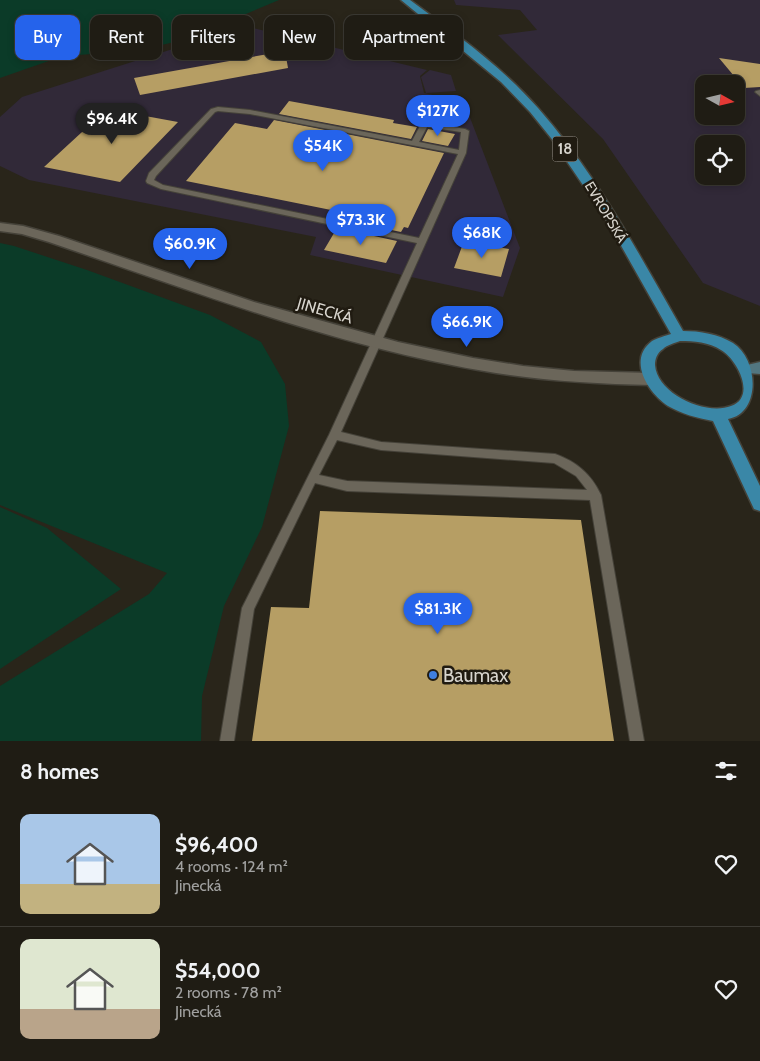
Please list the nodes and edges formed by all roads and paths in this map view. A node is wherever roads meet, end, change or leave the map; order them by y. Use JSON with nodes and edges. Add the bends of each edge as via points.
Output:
{"nodes":[{"id":1,"x":405,"y":0,"type":"edge"},
{"id":2,"x":414,"y":144,"type":"junction"},
{"id":3,"x":462,"y":152,"type":"junction"},
{"id":4,"x":0,"y":227,"type":"edge"},
{"id":5,"x":420,"y":241,"type":"junction"},
{"id":6,"x":679,"y":336,"type":"junction"},
{"id":7,"x":375,"y":342,"type":"junction"},
{"id":8,"x":756,"y":369,"type":"edge"},
{"id":9,"x":650,"y":379,"type":"junction"},
{"id":10,"x":718,"y":415,"type":"junction"},
{"id":11,"x":334,"y":435,"type":"junction"},
{"id":12,"x":312,"y":478,"type":"junction"},
{"id":13,"x":595,"y":495,"type":"junction"},
{"id":14,"x":760,"y":504,"type":"edge"},
{"id":15,"x":228,"y":741,"type":"edge"},
{"id":16,"x":637,"y":741,"type":"edge"}],
"edges":[{"from":1,"to":6,"type":"main road","name":"EVROPSKÁ","number":"18","via":[[488,65],[534,110],[582,173]]},
{"from":2,"to":3,"type":"lane"},
{"from":2,"to":3,"type":"lane","via":[[425,124],[465,131]]},
{"from":2,"to":5,"type":"lane","via":[[250,112],[218,109],[200,124],[150,181],[161,187]]},
{"from":3,"to":5,"type":"lane"},
{"from":4,"to":7,"type":"street","name":"JINECKÁ","via":[[54,239],[298,321]]},
{"from":5,"to":7,"type":"lane"},
{"from":6,"to":8,"type":"main road","via":[[716,341]]},
{"from":6,"to":9,"type":"main road","via":[[661,342],[650,354]]},
{"from":7,"to":9,"type":"street","name":"JINECKÁ","via":[[449,360],[500,368],[556,375]]},
{"from":7,"to":11,"type":"lane"},
{"from":8,"to":10,"type":"main road","via":[[757,388],[749,404],[741,410]]},
{"from":9,"to":10,"type":"main road","via":[[677,405]]},
{"from":10,"to":14,"type":"main road"},
{"from":11,"to":12,"type":"lane"},
{"from":11,"to":13,"type":"lane","via":[[381,446],[555,460],[582,474]]},
{"from":12,"to":13,"type":"lane","via":[[346,486]]},
{"from":12,"to":15,"type":"lane","via":[[248,608]]},
{"from":13,"to":16,"type":"lane"}]}
